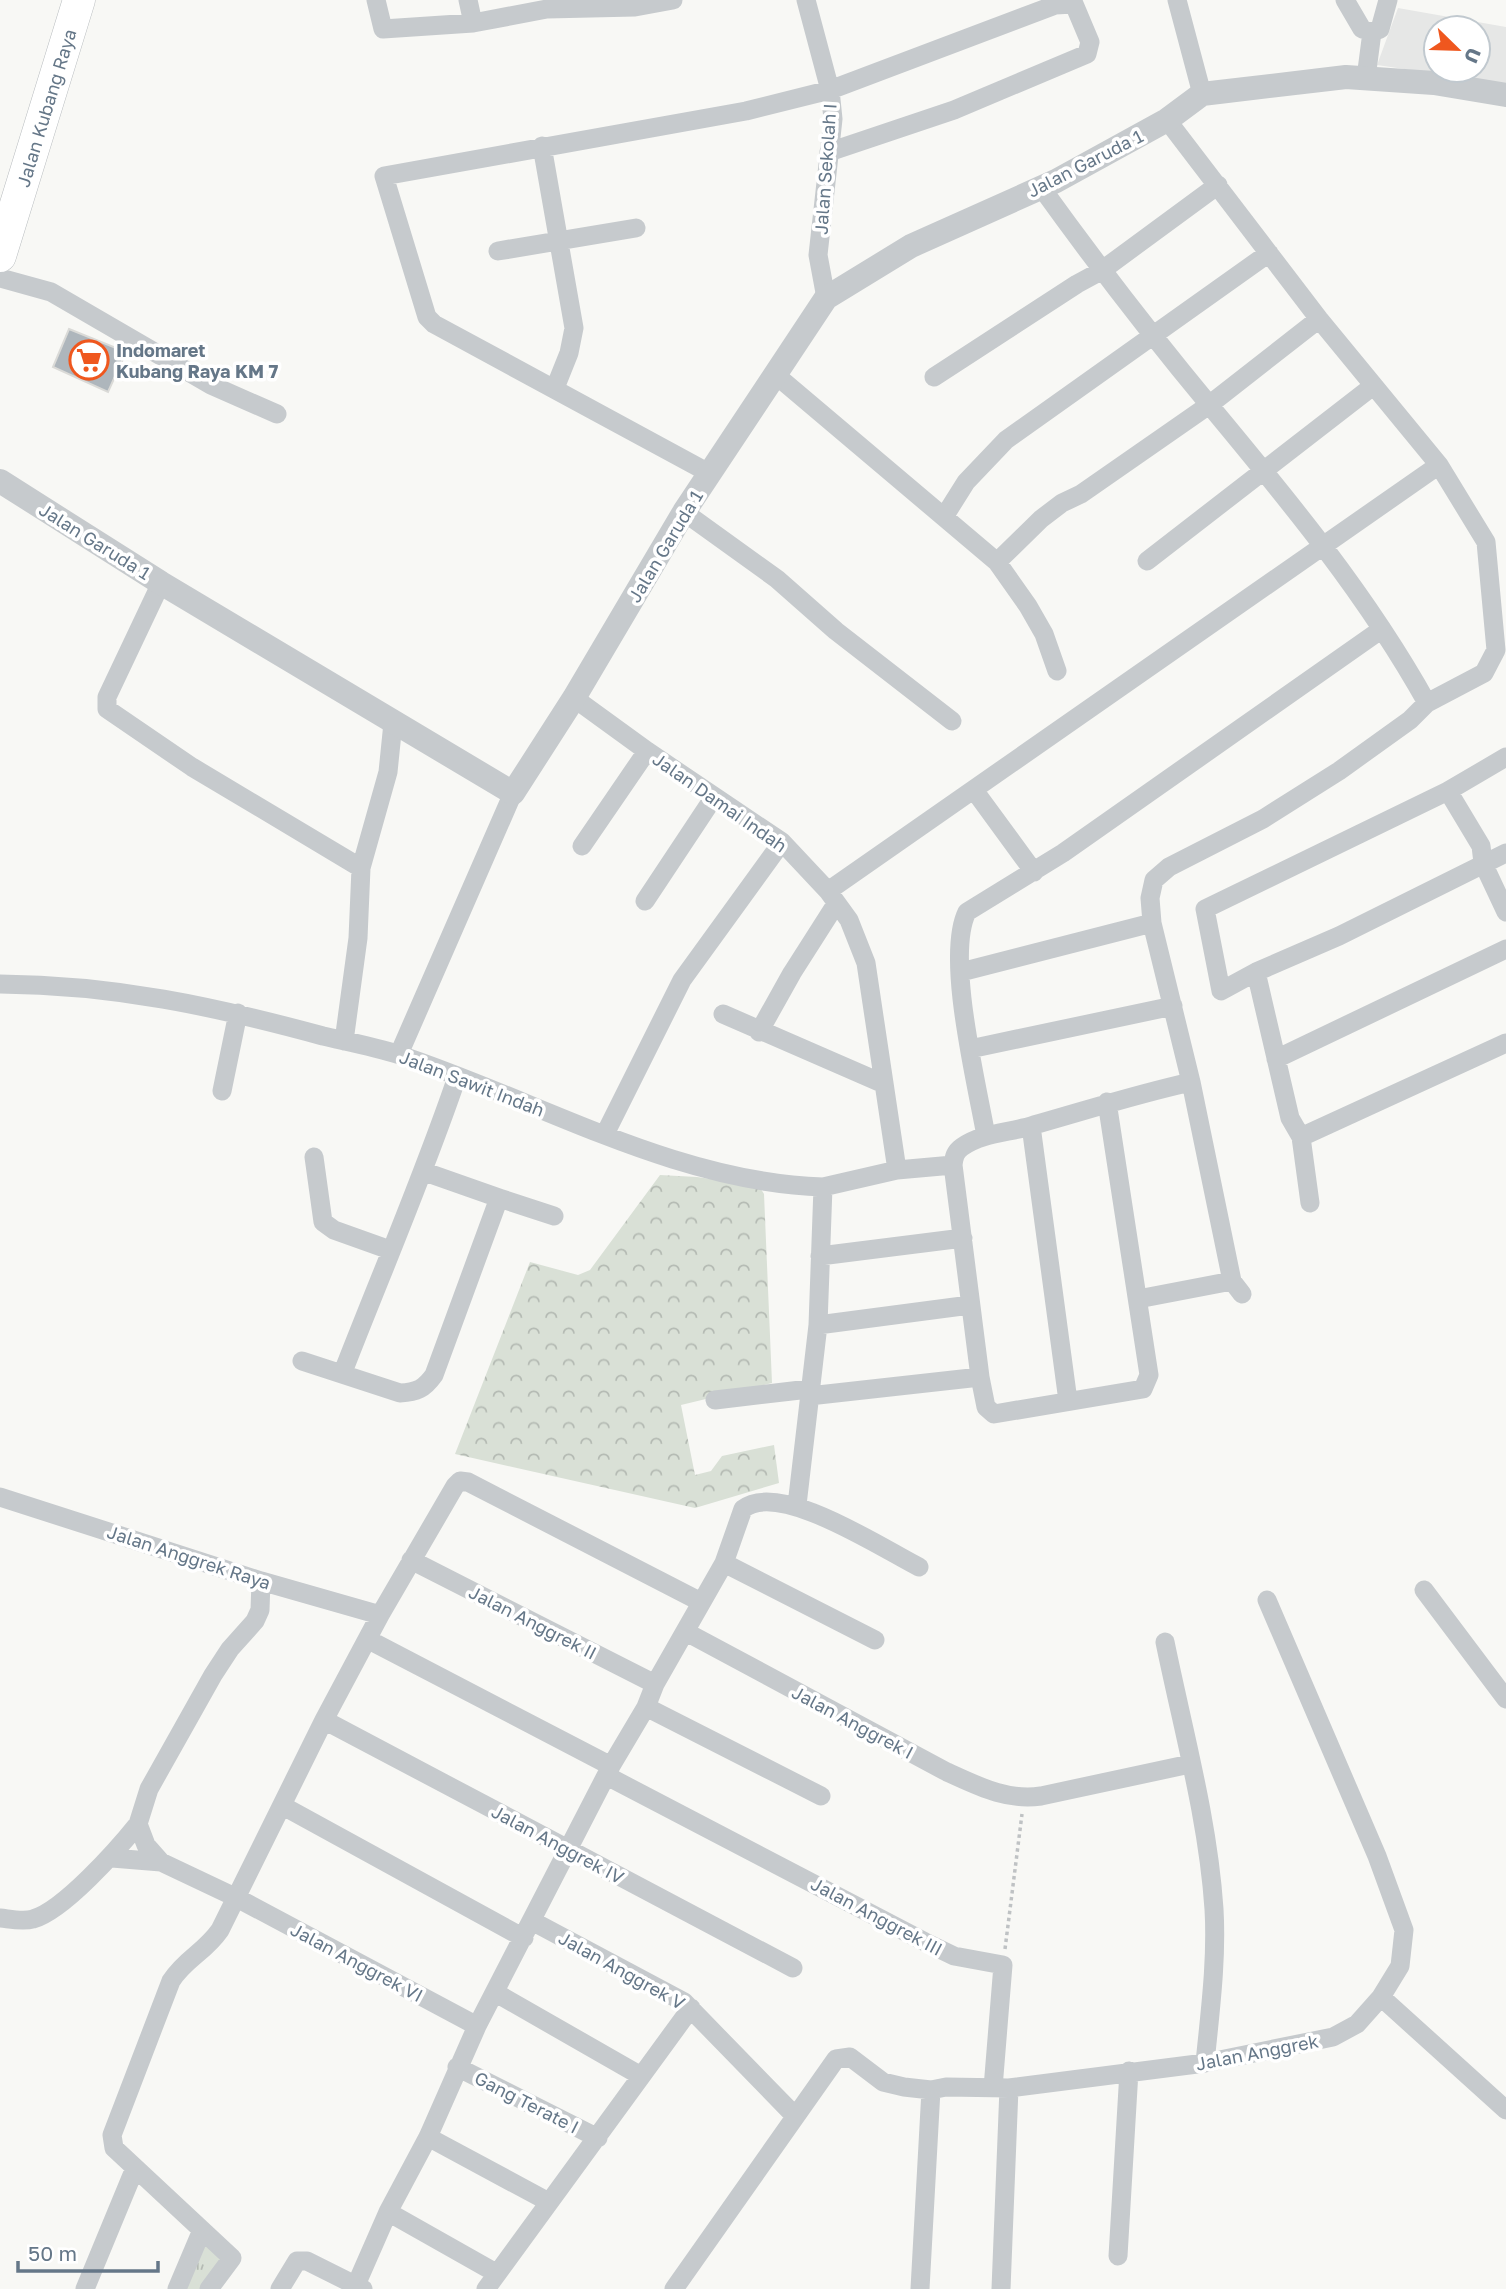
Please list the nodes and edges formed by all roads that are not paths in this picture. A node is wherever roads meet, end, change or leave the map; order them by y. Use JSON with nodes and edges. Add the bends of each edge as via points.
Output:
{"nodes":[{"id":1,"x":79,"y":0,"type":"edge"},
{"id":2,"x":376,"y":0,"type":"edge"},
{"id":3,"x":468,"y":0,"type":"edge"},
{"id":4,"x":673,"y":0,"type":"edge"},
{"id":5,"x":806,"y":0,"type":"edge"},
{"id":6,"x":1177,"y":0,"type":"edge"},
{"id":7,"x":1345,"y":0,"type":"edge"},
{"id":8,"x":1388,"y":0,"type":"edge"},
{"id":9,"x":634,"y":3,"type":"edge"},
{"id":10,"x":547,"y":5,"type":"edge"},
{"id":11,"x":472,"y":23,"type":"junction"},
{"id":12,"x":1371,"y":32,"type":"junction"},
{"id":13,"x":1366,"y":78,"type":"junction"},
{"id":14,"x":830,"y":90,"type":"junction"},
{"id":15,"x":1202,"y":94,"type":"junction"},
{"id":16,"x":1506,"y":95,"type":"edge"},
{"id":17,"x":1167,"y":120,"type":"junction"},
{"id":18,"x":542,"y":146,"type":"junction"},
{"id":19,"x":829,"y":152,"type":"junction"},
{"id":20,"x":1218,"y":185,"type":"junction"},
{"id":21,"x":1041,"y":187,"type":"junction"},
{"id":22,"x":636,"y":228,"type":"dead end"},
{"id":23,"x":560,"y":240,"type":"junction"},
{"id":24,"x":498,"y":251,"type":"dead end"},
{"id":25,"x":1269,"y":253,"type":"junction"},
{"id":26,"x":0,"y":256,"type":"edge"},
{"id":27,"x":1101,"y":271,"type":"junction"},
{"id":28,"x":0,"y":278,"type":"edge"},
{"id":29,"x":826,"y":299,"type":"junction"},
{"id":30,"x":1319,"y":319,"type":"junction"},
{"id":31,"x":1155,"y":334,"type":"junction"},
{"id":32,"x":777,"y":376,"type":"junction"},
{"id":33,"x":934,"y":377,"type":"dead end"},
{"id":34,"x":1373,"y":386,"type":"junction"},
{"id":35,"x":555,"y":388,"type":"junction"},
{"id":36,"x":1209,"y":405,"type":"junction"},
{"id":37,"x":276,"y":414,"type":"dead end"},
{"id":38,"x":1439,"y":465,"type":"junction"},
{"id":39,"x":1265,"y":471,"type":"junction"},
{"id":40,"x":709,"y":473,"type":"junction"},
{"id":41,"x":0,"y":481,"type":"edge"},
{"id":42,"x":684,"y":512,"type":"junction"},
{"id":43,"x":944,"y":517,"type":"junction"},
{"id":44,"x":1325,"y":545,"type":"junction"},
{"id":45,"x":1147,"y":561,"type":"dead end"},
{"id":46,"x":996,"y":562,"type":"junction"},
{"id":47,"x":161,"y":583,"type":"junction"},
{"id":48,"x":1382,"y":629,"type":"junction"},
{"id":49,"x":1057,"y":671,"type":"dead end"},
{"id":50,"x":574,"y":698,"type":"junction"},
{"id":51,"x":1427,"y":704,"type":"junction"},
{"id":52,"x":953,"y":721,"type":"dead end"},
{"id":53,"x":393,"y":723,"type":"junction"},
{"id":54,"x":647,"y":751,"type":"junction"},
{"id":55,"x":1506,"y":757,"type":"edge"},
{"id":56,"x":974,"y":790,"type":"junction"},
{"id":57,"x":1448,"y":791,"type":"junction"},
{"id":58,"x":513,"y":793,"type":"junction"},
{"id":59,"x":714,"y":797,"type":"junction"},
{"id":60,"x":782,"y":842,"type":"junction"},
{"id":61,"x":582,"y":846,"type":"dead end"},
{"id":62,"x":1506,"y":853,"type":"edge"},
{"id":63,"x":1483,"y":863,"type":"junction"},
{"id":64,"x":361,"y":868,"type":"junction"},
{"id":65,"x":1034,"y":872,"type":"junction"},
{"id":66,"x":832,"y":898,"type":"junction"},
{"id":67,"x":645,"y":901,"type":"dead end"},
{"id":68,"x":1506,"y":912,"type":"edge"},
{"id":69,"x":1152,"y":923,"type":"junction"},
{"id":70,"x":1506,"y":949,"type":"edge"},
{"id":71,"x":961,"y":972,"type":"junction"},
{"id":72,"x":1256,"y":972,"type":"junction"},
{"id":73,"x":0,"y":984,"type":"edge"},
{"id":74,"x":1173,"y":1006,"type":"junction"},
{"id":75,"x":238,"y":1013,"type":"junction"},
{"id":76,"x":723,"y":1014,"type":"dead end"},
{"id":77,"x":759,"y":1032,"type":"junction"},
{"id":78,"x":344,"y":1041,"type":"junction"},
{"id":79,"x":1506,"y":1043,"type":"edge"},
{"id":80,"x":970,"y":1049,"type":"junction"},
{"id":81,"x":399,"y":1054,"type":"junction"},
{"id":82,"x":1276,"y":1059,"type":"junction"},
{"id":83,"x":457,"y":1077,"type":"junction"},
{"id":84,"x":1191,"y":1082,"type":"junction"},
{"id":85,"x":884,"y":1084,"type":"junction"},
{"id":86,"x":222,"y":1091,"type":"dead end"},
{"id":87,"x":1107,"y":1102,"type":"junction"},
{"id":88,"x":1031,"y":1126,"type":"junction"},
{"id":89,"x":605,"y":1134,"type":"junction"},
{"id":90,"x":986,"y":1136,"type":"junction"},
{"id":91,"x":1301,"y":1138,"type":"junction"},
{"id":92,"x":314,"y":1157,"type":"dead end"},
{"id":93,"x":953,"y":1165,"type":"junction"},
{"id":94,"x":898,"y":1170,"type":"junction"},
{"id":95,"x":425,"y":1172,"type":"junction"},
{"id":96,"x":823,"y":1187,"type":"junction"},
{"id":97,"x":499,"y":1198,"type":"junction"},
{"id":98,"x":1310,"y":1203,"type":"dead end"},
{"id":99,"x":554,"y":1216,"type":"dead end"},
{"id":100,"x":963,"y":1238,"type":"junction"},
{"id":101,"x":390,"y":1250,"type":"junction"},
{"id":102,"x":820,"y":1256,"type":"junction"},
{"id":103,"x":1138,"y":1299,"type":"junction"},
{"id":104,"x":970,"y":1305,"type":"junction"},
{"id":105,"x":818,"y":1325,"type":"junction"},
{"id":106,"x":302,"y":1360,"type":"dead end"},
{"id":107,"x":343,"y":1372,"type":"junction"},
{"id":108,"x":981,"y":1377,"type":"junction"},
{"id":109,"x":809,"y":1392,"type":"junction"},
{"id":110,"x":715,"y":1400,"type":"dead end"},
{"id":111,"x":1068,"y":1401,"type":"junction"},
{"id":112,"x":798,"y":1495,"type":"junction"},
{"id":113,"x":0,"y":1497,"type":"edge"},
{"id":114,"x":411,"y":1560,"type":"junction"},
{"id":115,"x":724,"y":1563,"type":"junction"},
{"id":116,"x":919,"y":1567,"type":"dead end"},
{"id":117,"x":261,"y":1581,"type":"junction"},
{"id":118,"x":1424,"y":1590,"type":"dead end"},
{"id":119,"x":1267,"y":1600,"type":"dead end"},
{"id":120,"x":701,"y":1602,"type":"junction"},
{"id":121,"x":380,"y":1615,"type":"junction"},
{"id":122,"x":686,"y":1632,"type":"junction"},
{"id":123,"x":369,"y":1640,"type":"junction"},
{"id":124,"x":875,"y":1640,"type":"dead end"},
{"id":125,"x":1165,"y":1642,"type":"dead end"},
{"id":126,"x":655,"y":1684,"type":"junction"},
{"id":127,"x":1506,"y":1699,"type":"edge"},
{"id":128,"x":646,"y":1707,"type":"junction"},
{"id":129,"x":324,"y":1720,"type":"junction"},
{"id":130,"x":1189,"y":1764,"type":"junction"},
{"id":131,"x":609,"y":1771,"type":"junction"},
{"id":132,"x":821,"y":1796,"type":"dead end"},
{"id":133,"x":283,"y":1806,"type":"junction"},
{"id":134,"x":138,"y":1824,"type":"junction"},
{"id":135,"x":569,"y":1850,"type":"junction"},
{"id":136,"x":112,"y":1858,"type":"junction"},
{"id":137,"x":161,"y":1862,"type":"junction"},
{"id":138,"x":237,"y":1898,"type":"junction"},
{"id":139,"x":0,"y":1918,"type":"edge"},
{"id":140,"x":528,"y":1930,"type":"junction"},
{"id":141,"x":793,"y":1968,"type":"dead end"},
{"id":142,"x":496,"y":1993,"type":"junction"},
{"id":143,"x":1381,"y":1997,"type":"junction"},
{"id":144,"x":691,"y":2008,"type":"junction"},
{"id":145,"x":477,"y":2026,"type":"junction"},
{"id":146,"x":1205,"y":2063,"type":"junction"},
{"id":147,"x":457,"y":2067,"type":"junction"},
{"id":148,"x":1129,"y":2071,"type":"junction"},
{"id":149,"x":641,"y":2076,"type":"junction"},
{"id":150,"x":1001,"y":2088,"type":"junction"},
{"id":151,"x":931,"y":2090,"type":"junction"},
{"id":152,"x":1506,"y":2110,"type":"edge"},
{"id":153,"x":795,"y":2116,"type":"junction"},
{"id":154,"x":428,"y":2137,"type":"junction"},
{"id":155,"x":598,"y":2138,"type":"junction"},
{"id":156,"x":135,"y":2168,"type":"junction"},
{"id":157,"x":547,"y":2201,"type":"junction"},
{"id":158,"x":388,"y":2212,"type":"junction"},
{"id":159,"x":202,"y":2230,"type":"junction"},
{"id":160,"x":1118,"y":2256,"type":"dead end"},
{"id":161,"x":491,"y":2281,"type":"edge"},
{"id":162,"x":359,"y":2287,"type":"edge"},
{"id":163,"x":85,"y":2289,"type":"edge"},
{"id":164,"x":177,"y":2289,"type":"edge"},
{"id":165,"x":209,"y":2289,"type":"edge"},
{"id":166,"x":280,"y":2289,"type":"edge"},
{"id":167,"x":674,"y":2289,"type":"edge"},
{"id":168,"x":920,"y":2289,"type":"edge"},
{"id":169,"x":1001,"y":2289,"type":"edge"}],
"edges":[{"from":1,"to":26,"type":"highway","name":"Jalan Kubang Raya"},
{"from":2,"to":11,"type":"street","via":[[383,29]]},
{"from":3,"to":11,"type":"street"},
{"from":4,"to":9,"type":"street"},
{"from":5,"to":14,"type":"street","name":"Jalan Sekolah I"},
{"from":6,"to":15,"type":"street"},
{"from":7,"to":12,"type":"street","via":[[1363,29]]},
{"from":8,"to":12,"type":"street","via":[[1380,29]]},
{"from":9,"to":10,"type":"street"},
{"from":10,"to":11,"type":"street"},
{"from":12,"to":13,"type":"street"},
{"from":13,"to":15,"type":"street","name":"Jalan Garuda 1"},
{"from":13,"to":16,"type":"street","name":"Jalan Garuda 1"},
{"from":14,"to":18,"type":"street","via":[[746,111]]},
{"from":14,"to":19,"type":"street","name":"Jalan Sekolah I"},
{"from":14,"to":19,"type":"street","via":[[1065,2],[1073,4],[1090,41],[1087,54],[966,105]]},
{"from":15,"to":17,"type":"street","name":"Jalan Garuda 1"},
{"from":17,"to":20,"type":"street"},
{"from":17,"to":21,"type":"street","name":"Jalan Garuda 1"},
{"from":18,"to":23,"type":"street"},
{"from":18,"to":35,"type":"street","via":[[384,176],[427,317]]},
{"from":19,"to":29,"type":"street","name":"Jalan Sekolah I","via":[[818,255]]},
{"from":20,"to":25,"type":"street"},
{"from":20,"to":27,"type":"street"},
{"from":21,"to":27,"type":"street"},
{"from":21,"to":29,"type":"street","name":"Jalan Garuda 1","via":[[911,246]]},
{"from":22,"to":23,"type":"street"},
{"from":23,"to":24,"type":"street"},
{"from":23,"to":35,"type":"street","via":[[574,328]]},
{"from":25,"to":30,"type":"street"},
{"from":25,"to":31,"type":"street"},
{"from":27,"to":31,"type":"street"},
{"from":27,"to":33,"type":"street"},
{"from":28,"to":37,"type":"street","via":[[51,292],[200,378]]},
{"from":29,"to":32,"type":"street","name":"Jalan Garuda 1"},
{"from":30,"to":34,"type":"street"},
{"from":30,"to":36,"type":"street"},
{"from":31,"to":36,"type":"street"},
{"from":31,"to":43,"type":"street","via":[[1006,440],[966,482]]},
{"from":32,"to":40,"type":"street","name":"Jalan Garuda 1"},
{"from":32,"to":43,"type":"street"},
{"from":34,"to":38,"type":"street"},
{"from":34,"to":39,"type":"street"},
{"from":35,"to":40,"type":"street"},
{"from":36,"to":39,"type":"street"},
{"from":36,"to":46,"type":"street","via":[[1062,503]]},
{"from":38,"to":44,"type":"street"},
{"from":38,"to":51,"type":"street","via":[[1486,542],[1496,650],[1484,673]]},
{"from":39,"to":44,"type":"street"},
{"from":39,"to":45,"type":"street"},
{"from":40,"to":42,"type":"street","name":"Jalan Garuda 1"},
{"from":41,"to":47,"type":"street","name":"Jalan Garuda 1"},
{"from":42,"to":50,"type":"street","name":"Jalan Garuda 1"},
{"from":42,"to":52,"type":"street","via":[[777,579]]},
{"from":43,"to":46,"type":"street"},
{"from":44,"to":48,"type":"street"},
{"from":44,"to":56,"type":"street"},
{"from":46,"to":49,"type":"street","via":[[1044,634]]},
{"from":47,"to":53,"type":"street","name":"Jalan Garuda 1"},
{"from":47,"to":64,"type":"street","via":[[107,697],[107,709],[192,767]]},
{"from":48,"to":51,"type":"street"},
{"from":48,"to":65,"type":"street"},
{"from":50,"to":54,"type":"street","name":"Jalan Damai Indah"},
{"from":50,"to":58,"type":"street","name":"Jalan Garuda 1"},
{"from":51,"to":69,"type":"street","via":[[1285,806],[1169,867],[1154,880]]},
{"from":53,"to":58,"type":"street","name":"Jalan Garuda 1"},
{"from":53,"to":64,"type":"street","via":[[388,772]]},
{"from":54,"to":59,"type":"street","name":"Jalan Damai Indah"},
{"from":54,"to":61,"type":"street"},
{"from":55,"to":57,"type":"street"},
{"from":56,"to":65,"type":"street"},
{"from":56,"to":66,"type":"street"},
{"from":57,"to":63,"type":"street","via":[[1481,846]]},
{"from":57,"to":72,"type":"street","via":[[1205,908],[1221,991]]},
{"from":58,"to":81,"type":"street"},
{"from":59,"to":60,"type":"street","name":"Jalan Damai Indah"},
{"from":59,"to":67,"type":"street"},
{"from":60,"to":66,"type":"street","name":"Jalan Damai Indah"},
{"from":60,"to":89,"type":"street","via":[[682,979]]},
{"from":62,"to":63,"type":"street"},
{"from":63,"to":68,"type":"street"},
{"from":63,"to":72,"type":"street"},
{"from":64,"to":78,"type":"street","via":[[358,938]]},
{"from":65,"to":71,"type":"street","via":[[967,912],[961,924]]},
{"from":66,"to":77,"type":"street"},
{"from":66,"to":85,"type":"street","name":"Jalan Damai Indah","via":[[864,951]]},
{"from":69,"to":71,"type":"street"},
{"from":69,"to":74,"type":"street"},
{"from":70,"to":82,"type":"street"},
{"from":71,"to":80,"type":"street"},
{"from":72,"to":82,"type":"street"},
{"from":73,"to":75,"type":"street","name":"Jalan Sawit Indah","via":[[109,989]]},
{"from":74,"to":80,"type":"street"},
{"from":74,"to":84,"type":"street"},
{"from":75,"to":78,"type":"street","name":"Jalan Sawit Indah"},
{"from":75,"to":86,"type":"street"},
{"from":76,"to":77,"type":"street"},
{"from":77,"to":85,"type":"street"},
{"from":78,"to":81,"type":"street","name":"Jalan Sawit Indah"},
{"from":79,"to":91,"type":"street"},
{"from":80,"to":90,"type":"street"},
{"from":81,"to":83,"type":"street","name":"Jalan Sawit Indah"},
{"from":82,"to":91,"type":"street","via":[[1290,1118]]},
{"from":83,"to":89,"type":"street","name":"Jalan Sawit Indah"},
{"from":83,"to":95,"type":"street"},
{"from":84,"to":87,"type":"street"},
{"from":84,"to":103,"type":"street","via":[[1237,1287]]},
{"from":85,"to":94,"type":"street","name":"Jalan Damai Indah"},
{"from":87,"to":88,"type":"street"},
{"from":87,"to":103,"type":"street"},
{"from":88,"to":90,"type":"street"},
{"from":88,"to":111,"type":"street"},
{"from":89,"to":96,"type":"street","name":"Jalan Sawit Indah","via":[[709,1170],[778,1185]]},
{"from":90,"to":93,"type":"street","via":[[961,1147]]},
{"from":91,"to":98,"type":"street"},
{"from":92,"to":101,"type":"street","via":[[323,1222]]},
{"from":93,"to":94,"type":"street","name":"Jalan Sawit Indah"},
{"from":93,"to":100,"type":"street"},
{"from":94,"to":96,"type":"street","name":"Jalan Sawit Indah"},
{"from":95,"to":97,"type":"street"},
{"from":95,"to":101,"type":"street"},
{"from":96,"to":102,"type":"street"},
{"from":97,"to":99,"type":"street"},
{"from":97,"to":107,"type":"street","via":[[426,1386],[400,1393]]},
{"from":100,"to":102,"type":"street"},
{"from":100,"to":104,"type":"street"},
{"from":101,"to":107,"type":"street"},
{"from":102,"to":105,"type":"street"},
{"from":103,"to":111,"type":"street","via":[[1147,1384],[1143,1389]]},
{"from":104,"to":105,"type":"street"},
{"from":104,"to":108,"type":"street"},
{"from":105,"to":109,"type":"street"},
{"from":106,"to":107,"type":"street"},
{"from":108,"to":109,"type":"street"},
{"from":108,"to":111,"type":"street","via":[[986,1407],[994,1414]]},
{"from":109,"to":110,"type":"street"},
{"from":109,"to":112,"type":"street"},
{"from":112,"to":115,"type":"street","via":[[747,1506]]},
{"from":112,"to":116,"type":"street"},
{"from":113,"to":117,"type":"street","name":"Jalan Anggrek Raya"},
{"from":114,"to":120,"type":"street","via":[[460,1481],[468,1482]]},
{"from":114,"to":121,"type":"street"},
{"from":114,"to":126,"type":"street","name":"Jalan Anggrek II"},
{"from":115,"to":120,"type":"street"},
{"from":115,"to":124,"type":"street"},
{"from":117,"to":121,"type":"street","name":"Jalan Anggrek Raya"},
{"from":117,"to":134,"type":"street","via":[[255,1621],[230,1649],[194,1708],[149,1789]]},
{"from":118,"to":127,"type":"street"},
{"from":119,"to":143,"type":"street","name":"Jalan Anggrek","via":[[1404,1930],[1400,1966]]},
{"from":120,"to":122,"type":"street"},
{"from":121,"to":123,"type":"street"},
{"from":122,"to":126,"type":"street"},
{"from":122,"to":130,"type":"street","name":"Jalan Anggrek I","via":[[990,1792],[1024,1798]]},
{"from":123,"to":129,"type":"street"},
{"from":123,"to":131,"type":"street","name":"Jalan Anggrek III"},
{"from":125,"to":130,"type":"street"},
{"from":126,"to":128,"type":"street"},
{"from":128,"to":131,"type":"street"},
{"from":128,"to":132,"type":"street"},
{"from":129,"to":133,"type":"street"},
{"from":129,"to":135,"type":"street","name":"Jalan Anggrek IV"},
{"from":130,"to":146,"type":"street","via":[[1214,1909]]},
{"from":131,"to":135,"type":"street"},
{"from":131,"to":150,"type":"street","name":"Jalan Anggrek III","via":[[925,1942],[954,1956],[1003,1965]]},
{"from":133,"to":138,"type":"street"},
{"from":133,"to":140,"type":"street","name":"Jalan Anggrek V"},
{"from":134,"to":136,"type":"street"},
{"from":134,"to":137,"type":"street","via":[[146,1844]]},
{"from":135,"to":140,"type":"street"},
{"from":135,"to":141,"type":"street","name":"Jalan Anggrek IV"},
{"from":136,"to":137,"type":"street"},
{"from":136,"to":139,"type":"street","via":[[50,1913],[31,1920]]},
{"from":137,"to":138,"type":"street","name":"Jalan Anggrek VI"},
{"from":138,"to":145,"type":"street","name":"Jalan Anggrek VI"},
{"from":138,"to":156,"type":"street","via":[[207,1949],[183,1963],[171,1981],[124,2097],[112,2135],[114,2148]]},
{"from":140,"to":142,"type":"street"},
{"from":140,"to":144,"type":"street","name":"Jalan Anggrek V"},
{"from":142,"to":145,"type":"street"},
{"from":142,"to":149,"type":"street"},
{"from":143,"to":146,"type":"street","name":"Jalan Anggrek","via":[[1357,2024],[1333,2037]]},
{"from":143,"to":152,"type":"street"},
{"from":144,"to":149,"type":"street"},
{"from":144,"to":153,"type":"street","name":"Jalan Anggrek V"},
{"from":145,"to":147,"type":"street"},
{"from":146,"to":148,"type":"street","name":"Jalan Anggrek"},
{"from":147,"to":154,"type":"street"},
{"from":147,"to":155,"type":"street","name":"Gang Terate I"},
{"from":148,"to":150,"type":"street","name":"Jalan Anggrek"},
{"from":148,"to":160,"type":"street"},
{"from":149,"to":155,"type":"street"},
{"from":150,"to":151,"type":"street","name":"Jalan Anggrek"},
{"from":150,"to":169,"type":"street"},
{"from":151,"to":153,"type":"street","name":"Jalan Anggrek","via":[[883,2082],[844,2056],[836,2059]]},
{"from":151,"to":168,"type":"street"},
{"from":153,"to":167,"type":"street"},
{"from":154,"to":157,"type":"street"},
{"from":154,"to":158,"type":"street"},
{"from":155,"to":157,"type":"street"},
{"from":156,"to":159,"type":"street"},
{"from":156,"to":163,"type":"street"},
{"from":157,"to":161,"type":"street"},
{"from":158,"to":161,"type":"street"},
{"from":158,"to":162,"type":"street"},
{"from":159,"to":164,"type":"street"},
{"from":159,"to":165,"type":"street","via":[[232,2258]]},
{"from":162,"to":166,"type":"street","via":[[307,2260],[297,2261]]}]}
